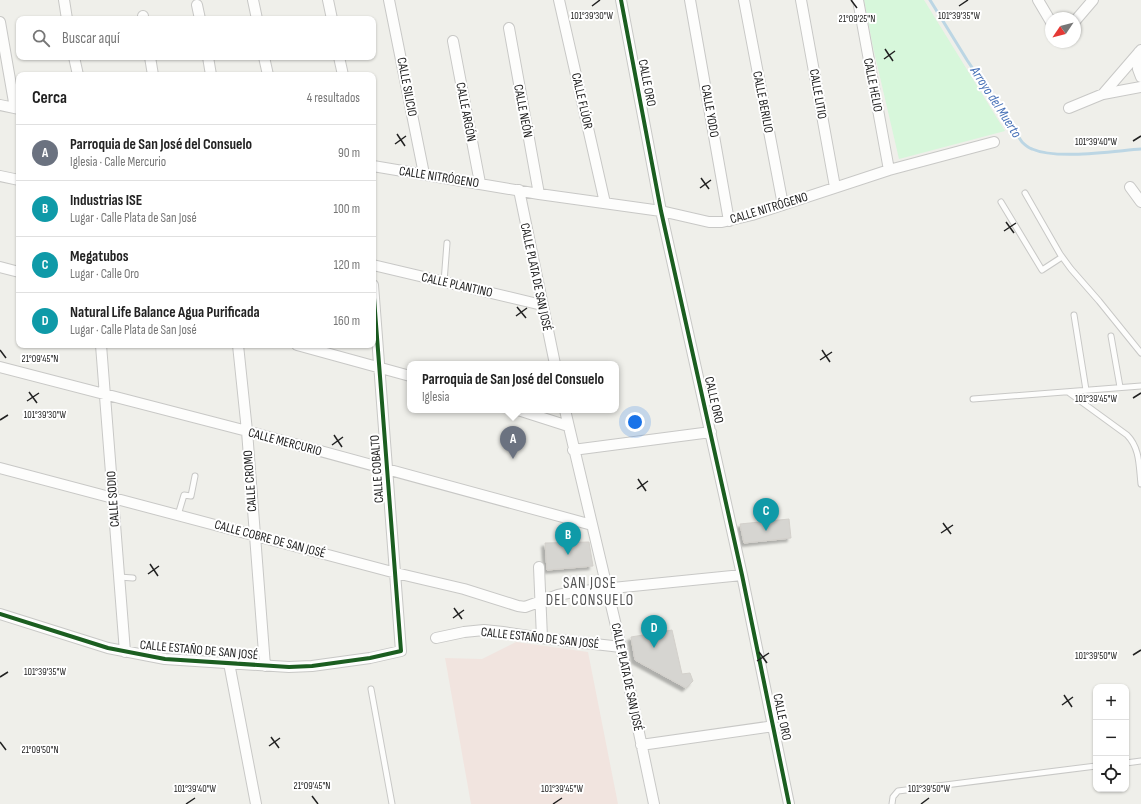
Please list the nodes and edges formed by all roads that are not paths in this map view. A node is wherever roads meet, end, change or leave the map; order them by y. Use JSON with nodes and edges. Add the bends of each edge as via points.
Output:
{"nodes":[{"id":1,"x":64,"y":0,"type":"edge"},
{"id":2,"x":253,"y":0,"type":"edge"},
{"id":3,"x":328,"y":0,"type":"edge"},
{"id":4,"x":388,"y":0,"type":"edge"},
{"id":5,"x":559,"y":0,"type":"edge"},
{"id":6,"x":621,"y":0,"type":"edge"},
{"id":7,"x":690,"y":0,"type":"edge"},
{"id":8,"x":744,"y":0,"type":"edge"},
{"id":9,"x":801,"y":0,"type":"edge"},
{"id":10,"x":858,"y":0,"type":"edge"},
{"id":11,"x":1038,"y":0,"type":"edge"},
{"id":12,"x":1093,"y":0,"type":"edge"},
{"id":13,"x":197,"y":5,"type":"dead end"},
{"id":14,"x":1045,"y":12,"type":"edge"},
{"id":15,"x":1081,"y":14,"type":"edge"},
{"id":16,"x":67,"y":16,"type":"edge"},
{"id":17,"x":199,"y":16,"type":"edge"},
{"id":18,"x":256,"y":16,"type":"edge"},
{"id":19,"x":331,"y":16,"type":"edge"},
{"id":20,"x":0,"y":22,"type":"edge"},
{"id":21,"x":509,"y":28,"type":"dead end"},
{"id":22,"x":453,"y":41,"type":"dead end"},
{"id":23,"x":1140,"y":51,"type":"edge"},
{"id":24,"x":75,"y":60,"type":"edge"},
{"id":25,"x":151,"y":60,"type":"edge"},
{"id":26,"x":209,"y":60,"type":"edge"},
{"id":27,"x":265,"y":60,"type":"edge"},
{"id":28,"x":340,"y":60,"type":"edge"},
{"id":29,"x":77,"y":72,"type":"edge"},
{"id":30,"x":153,"y":72,"type":"edge"},
{"id":31,"x":211,"y":72,"type":"edge"},
{"id":32,"x":267,"y":72,"type":"edge"},
{"id":33,"x":342,"y":72,"type":"edge"},
{"id":34,"x":1141,"y":77,"type":"edge"},
{"id":35,"x":1141,"y":87,"type":"edge"},
{"id":36,"x":1103,"y":94,"type":"junction"},
{"id":37,"x":16,"y":103,"type":"edge"},
{"id":38,"x":0,"y":105,"type":"edge"},
{"id":39,"x":16,"y":108,"type":"edge"},
{"id":40,"x":1069,"y":108,"type":"dead end"},
{"id":41,"x":994,"y":142,"type":"dead end"},
{"id":42,"x":376,"y":166,"type":"edge"},
{"id":43,"x":889,"y":170,"type":"junction"},
{"id":44,"x":424,"y":174,"type":"junction"},
{"id":45,"x":0,"y":176,"type":"edge"},
{"id":46,"x":16,"y":179,"type":"edge"},
{"id":47,"x":480,"y":183,"type":"junction"},
{"id":48,"x":835,"y":187,"type":"junction"},
{"id":49,"x":1130,"y":187,"type":"dead end"},
{"id":50,"x":519,"y":190,"type":"junction"},
{"id":51,"x":1025,"y":193,"type":"dead end"},
{"id":52,"x":539,"y":194,"type":"junction"},
{"id":53,"x":1001,"y":202,"type":"dead end"},
{"id":54,"x":1141,"y":202,"type":"edge"},
{"id":55,"x":605,"y":203,"type":"junction"},
{"id":56,"x":783,"y":205,"type":"junction"},
{"id":57,"x":661,"y":211,"type":"junction"},
{"id":58,"x":729,"y":221,"type":"junction"},
{"id":59,"x":447,"y":243,"type":"dead end"},
{"id":60,"x":1062,"y":257,"type":"junction"},
{"id":61,"x":376,"y":266,"type":"edge"},
{"id":62,"x":0,"y":267,"type":"edge"},
{"id":63,"x":16,"y":271,"type":"edge"},
{"id":64,"x":444,"y":282,"type":"junction"},
{"id":65,"x":542,"y":305,"type":"junction"},
{"id":66,"x":1074,"y":315,"type":"dead end"},
{"id":67,"x":376,"y":320,"type":"edge"},
{"id":68,"x":1111,"y":336,"type":"dead end"},
{"id":69,"x":101,"y":348,"type":"edge"},
{"id":70,"x":238,"y":348,"type":"edge"},
{"id":71,"x":308,"y":348,"type":"edge"},
{"id":72,"x":1141,"y":353,"type":"edge"},
{"id":73,"x":553,"y":361,"type":"edge"},
{"id":74,"x":0,"y":367,"type":"edge"},
{"id":75,"x":380,"y":367,"type":"junction"},
{"id":76,"x":407,"y":375,"type":"edge"},
{"id":77,"x":1141,"y":386,"type":"edge"},
{"id":78,"x":1120,"y":387,"type":"junction"},
{"id":79,"x":1086,"y":390,"type":"junction"},
{"id":80,"x":1068,"y":392,"type":"junction"},
{"id":81,"x":105,"y":394,"type":"junction"},
{"id":82,"x":973,"y":399,"type":"dead end"},
{"id":83,"x":527,"y":413,"type":"edge"},
{"id":84,"x":565,"y":413,"type":"edge"},
{"id":85,"x":568,"y":426,"type":"junction"},
{"id":86,"x":247,"y":431,"type":"junction"},
{"id":87,"x":711,"y":432,"type":"junction"},
{"id":88,"x":573,"y":450,"type":"junction"},
{"id":89,"x":0,"y":468,"type":"edge"},
{"id":90,"x":387,"y":470,"type":"junction"},
{"id":91,"x":195,"y":476,"type":"dead end"},
{"id":92,"x":1141,"y":484,"type":"edge"},
{"id":93,"x":113,"y":498,"type":"junction"},
{"id":94,"x":178,"y":515,"type":"junction"},
{"id":95,"x":592,"y":525,"type":"junction"},
{"id":96,"x":255,"y":535,"type":"junction"},
{"id":97,"x":539,"y":567,"type":"dead end"},
{"id":98,"x":396,"y":573,"type":"junction"},
{"id":99,"x":742,"y":575,"type":"junction"},
{"id":100,"x":119,"y":577,"type":"junction"},
{"id":101,"x":133,"y":578,"type":"dead end"},
{"id":102,"x":607,"y":587,"type":"junction"},
{"id":103,"x":540,"y":601,"type":"junction"},
{"id":104,"x":0,"y":614,"type":"edge"},
{"id":105,"x":436,"y":638,"type":"dead end"},
{"id":106,"x":542,"y":638,"type":"junction"},
{"id":107,"x":621,"y":647,"type":"junction"},
{"id":108,"x":401,"y":650,"type":"joint"},
{"id":109,"x":125,"y":652,"type":"junction"},
{"id":110,"x":229,"y":663,"type":"junction"},
{"id":111,"x":265,"y":666,"type":"junction"},
{"id":112,"x":371,"y":689,"type":"dead end"},
{"id":113,"x":774,"y":726,"type":"junction"},
{"id":114,"x":641,"y":745,"type":"junction"},
{"id":115,"x":1141,"y":761,"type":"edge"},
{"id":116,"x":1129,"y":762,"type":"edge"},
{"id":117,"x":1093,"y":766,"type":"edge"},
{"id":118,"x":256,"y":804,"type":"edge"},
{"id":119,"x":392,"y":804,"type":"edge"},
{"id":120,"x":654,"y":804,"type":"edge"},
{"id":121,"x":789,"y":804,"type":"edge"},
{"id":122,"x":892,"y":804,"type":"edge"}],
"edges":[{"from":1,"to":16,"type":"street"},
{"from":2,"to":18,"type":"street"},
{"from":3,"to":19,"type":"street"},
{"from":4,"to":44,"type":"street","name":"CALLE SILICIO"},
{"from":5,"to":55,"type":"street","name":"CALLE FLÚOR"},
{"from":6,"to":57,"type":"street","name":"CALLE ORO"},
{"from":7,"to":58,"type":"street","name":"CALLE YODO"},
{"from":8,"to":56,"type":"street","name":"CALLE BERILIO"},
{"from":9,"to":48,"type":"street","name":"CALLE LITIO"},
{"from":10,"to":43,"type":"street","name":"CALLE HELIO"},
{"from":11,"to":14,"type":"street"},
{"from":12,"to":15,"type":"street"},
{"from":13,"to":17,"type":"street"},
{"from":20,"to":37,"type":"street"},
{"from":21,"to":52,"type":"street","name":"CALLE NEÓN"},
{"from":22,"to":47,"type":"street","name":"CALLE ARGÓN"},
{"from":23,"to":34,"type":"street","via":[[1138,69]]},
{"from":23,"to":36,"type":"street"},
{"from":24,"to":29,"type":"street"},
{"from":25,"to":30,"type":"street"},
{"from":26,"to":31,"type":"street"},
{"from":27,"to":32,"type":"street"},
{"from":28,"to":33,"type":"street"},
{"from":35,"to":36,"type":"street"},
{"from":36,"to":40,"type":"street"},
{"from":38,"to":39,"type":"street"},
{"from":41,"to":43,"type":"street","name":"CALLE NITRÓGENO"},
{"from":42,"to":44,"type":"street","name":"CALLE NITRÓGENO"},
{"from":43,"to":48,"type":"street","name":"CALLE NITRÓGENO"},
{"from":44,"to":47,"type":"street","name":"CALLE NITRÓGENO"},
{"from":45,"to":46,"type":"street"},
{"from":47,"to":50,"type":"street","name":"CALLE NITRÓGENO"},
{"from":48,"to":56,"type":"street","name":"CALLE NITRÓGENO"},
{"from":49,"to":54,"type":"street"},
{"from":50,"to":52,"type":"street","name":"CALLE NITRÓGENO"},
{"from":50,"to":65,"type":"street","name":"CALLE PLATA DE SAN JOSÉ"},
{"from":51,"to":60,"type":"lane"},
{"from":52,"to":55,"type":"street","name":"CALLE NITRÓGENO"},
{"from":53,"to":60,"type":"lane","via":[[1042,270]]},
{"from":55,"to":57,"type":"street","name":"CALLE NITRÓGENO"},
{"from":56,"to":58,"type":"street","name":"CALLE NITRÓGENO"},
{"from":57,"to":58,"type":"street","name":"CALLE NITRÓGENO","via":[[709,222]]},
{"from":57,"to":87,"type":"street","name":"CALLE ORO"},
{"from":59,"to":64,"type":"lane"},
{"from":60,"to":72,"type":"lane"},
{"from":61,"to":64,"type":"street","name":"CALLE PLANTINO"},
{"from":62,"to":63,"type":"street"},
{"from":64,"to":65,"type":"street","name":"CALLE PLANTINO"},
{"from":65,"to":73,"type":"street","name":"CALLE PLATA DE SAN JOSÉ"},
{"from":66,"to":79,"type":"lane"},
{"from":67,"to":75,"type":"street","name":"CALLE COBALTO"},
{"from":68,"to":78,"type":"lane"},
{"from":69,"to":81,"type":"street","name":"CALLE SODIO"},
{"from":70,"to":86,"type":"street","name":"CALLE CROMO"},
{"from":71,"to":75,"type":"street"},
{"from":74,"to":81,"type":"street","name":"CALLE MERCURIO"},
{"from":75,"to":76,"type":"street"},
{"from":75,"to":90,"type":"street","name":"CALLE COBALTO"},
{"from":77,"to":78,"type":"lane"},
{"from":78,"to":79,"type":"lane"},
{"from":79,"to":80,"type":"lane"},
{"from":80,"to":82,"type":"lane"},
{"from":80,"to":92,"type":"lane","via":[[1133,441]]},
{"from":81,"to":86,"type":"street","name":"CALLE MERCURIO"},
{"from":81,"to":93,"type":"street","name":"CALLE SODIO"},
{"from":83,"to":85,"type":"street"},
{"from":84,"to":85,"type":"street","name":"CALLE PLATA DE SAN JOSÉ"},
{"from":85,"to":88,"type":"street","name":"CALLE PLATA DE SAN JOSÉ"},
{"from":86,"to":90,"type":"street","name":"CALLE MERCURIO"},
{"from":86,"to":96,"type":"street","name":"CALLE CROMO"},
{"from":87,"to":88,"type":"street"},
{"from":87,"to":99,"type":"street","name":"CALLE ORO"},
{"from":88,"to":95,"type":"street","name":"CALLE PLATA DE SAN JOSÉ"},
{"from":89,"to":93,"type":"street","name":"CALLE COBRE DE SAN JOSÉ"},
{"from":90,"to":95,"type":"street","name":"CALLE MERCURIO"},
{"from":90,"to":98,"type":"street","name":"CALLE COBALTO"},
{"from":91,"to":94,"type":"lane","via":[[191,496],[184,495]]},
{"from":93,"to":94,"type":"street","name":"CALLE COBRE DE SAN JOSÉ"},
{"from":93,"to":100,"type":"street","name":"CALLE SODIO"},
{"from":94,"to":96,"type":"street","name":"CALLE COBRE DE SAN JOSÉ"},
{"from":95,"to":102,"type":"street","name":"CALLE PLATA DE SAN JOSÉ"},
{"from":96,"to":98,"type":"street","name":"CALLE COBRE DE SAN JOSÉ"},
{"from":96,"to":111,"type":"street","name":"CALLE CROMO"},
{"from":97,"to":103,"type":"street"},
{"from":98,"to":103,"type":"street","name":"CALLE COBRE DE SAN JOSÉ","via":[[464,589],[518,606],[526,607]]},
{"from":98,"to":108,"type":"street","name":"CALLE COBALTO"},
{"from":99,"to":102,"type":"street","name":"CALLE COBRE DE SAN JOSÉ"},
{"from":99,"to":113,"type":"street","name":"CALLE ORO"},
{"from":100,"to":101,"type":"lane"},
{"from":100,"to":109,"type":"street","name":"CALLE SODIO"},
{"from":102,"to":103,"type":"street","name":"CALLE COBRE DE SAN JOSÉ","via":[[558,595]]},
{"from":102,"to":107,"type":"street","name":"CALLE PLATA DE SAN JOSÉ"},
{"from":103,"to":106,"type":"street"},
{"from":104,"to":109,"type":"street","name":"CALLE ESTAÑO DE SAN JOSÉ"},
{"from":105,"to":106,"type":"street","name":"CALLE ESTAÑO DE SAN JOSÉ","via":[[484,630]]},
{"from":106,"to":107,"type":"street","name":"CALLE ESTAÑO DE SAN JOSÉ"},
{"from":107,"to":114,"type":"street","name":"CALLE PLATA DE SAN JOSÉ"},
{"from":108,"to":111,"type":"street","name":"CALLE ESTAÑO DE SAN JOSÉ","via":[[325,665]]},
{"from":109,"to":110,"type":"street","name":"CALLE ESTAÑO DE SAN JOSÉ","via":[[165,659]]},
{"from":110,"to":111,"type":"street","name":"CALLE ESTAÑO DE SAN JOSÉ"},
{"from":110,"to":118,"type":"street"},
{"from":112,"to":119,"type":"lane"},
{"from":113,"to":114,"type":"street"},
{"from":113,"to":121,"type":"street","name":"CALLE ORO"},
{"from":114,"to":120,"type":"street","name":"CALLE PLATA DE SAN JOSÉ"},
{"from":115,"to":116,"type":"lane"},
{"from":117,"to":122,"type":"lane","via":[[898,791]]}]}
